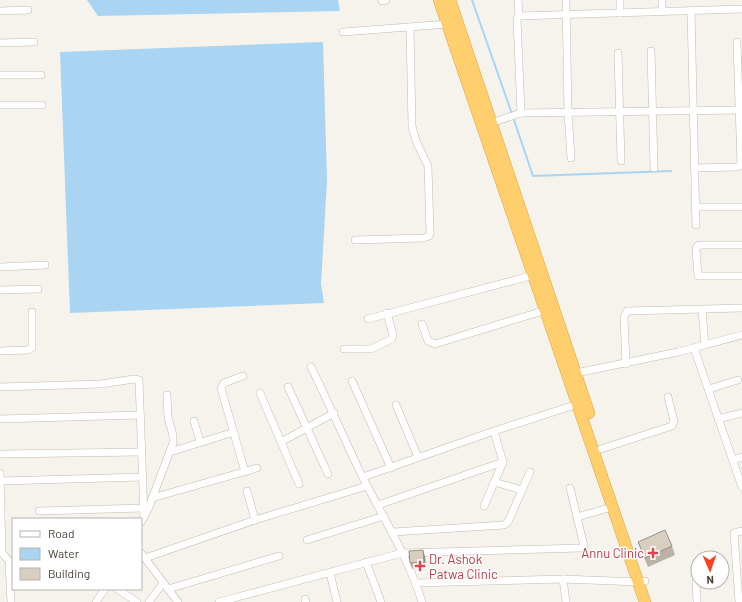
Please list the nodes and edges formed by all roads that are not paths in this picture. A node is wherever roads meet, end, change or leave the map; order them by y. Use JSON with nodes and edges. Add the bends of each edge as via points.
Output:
{"nodes":[{"id":1,"x":439,"y":0,"type":"edge"},
{"id":2,"x":450,"y":0,"type":"edge"},
{"id":3,"x":518,"y":0,"type":"edge"},
{"id":4,"x":566,"y":0,"type":"edge"},
{"id":5,"x":620,"y":0,"type":"edge"},
{"id":6,"x":662,"y":0,"type":"edge"},
{"id":7,"x":742,"y":9,"type":"edge"},
{"id":8,"x":28,"y":10,"type":"dead end"},
{"id":9,"x":0,"y":11,"type":"edge"},
{"id":10,"x":662,"y":12,"type":"junction"},
{"id":11,"x":691,"y":12,"type":"junction"},
{"id":12,"x":620,"y":13,"type":"junction"},
{"id":13,"x":566,"y":15,"type":"junction"},
{"id":14,"x":519,"y":16,"type":"junction"},
{"id":15,"x":448,"y":24,"type":"junction"},
{"id":16,"x":410,"y":27,"type":"junction"},
{"id":17,"x":343,"y":32,"type":"dead end"},
{"id":18,"x":0,"y":42,"type":"edge"},
{"id":19,"x":34,"y":42,"type":"dead end"},
{"id":20,"x":737,"y":42,"type":"dead end"},
{"id":21,"x":651,"y":51,"type":"dead end"},
{"id":22,"x":618,"y":53,"type":"dead end"},
{"id":23,"x":0,"y":75,"type":"edge"},
{"id":24,"x":41,"y":75,"type":"dead end"},
{"id":25,"x":0,"y":105,"type":"edge"},
{"id":26,"x":42,"y":105,"type":"dead end"},
{"id":27,"x":694,"y":110,"type":"junction"},
{"id":28,"x":740,"y":110,"type":"edge"},
{"id":29,"x":619,"y":111,"type":"junction"},
{"id":30,"x":653,"y":111,"type":"junction"},
{"id":31,"x":568,"y":112,"type":"junction"},
{"id":32,"x":521,"y":113,"type":"junction"},
{"id":33,"x":487,"y":124,"type":"junction"},
{"id":34,"x":571,"y":158,"type":"dead end"},
{"id":35,"x":621,"y":161,"type":"dead end"},
{"id":36,"x":654,"y":168,"type":"dead end"},
{"id":37,"x":694,"y":168,"type":"junction"},
{"id":38,"x":695,"y":207,"type":"junction"},
{"id":39,"x":742,"y":207,"type":"edge"},
{"id":40,"x":696,"y":225,"type":"dead end"},
{"id":41,"x":355,"y":240,"type":"dead end"},
{"id":42,"x":742,"y":245,"type":"edge"},
{"id":43,"x":45,"y":265,"type":"dead end"},
{"id":44,"x":0,"y":267,"type":"edge"},
{"id":45,"x":742,"y":276,"type":"edge"},
{"id":46,"x":538,"y":278,"type":"junction"},
{"id":47,"x":38,"y":289,"type":"dead end"},
{"id":48,"x":0,"y":290,"type":"edge"},
{"id":49,"x":742,"y":308,"type":"edge"},
{"id":50,"x":546,"y":310,"type":"junction"},
{"id":51,"x":702,"y":310,"type":"junction"},
{"id":52,"x":32,"y":312,"type":"dead end"},
{"id":53,"x":387,"y":313,"type":"junction"},
{"id":54,"x":368,"y":319,"type":"dead end"},
{"id":55,"x":422,"y":324,"type":"dead end"},
{"id":56,"x":742,"y":335,"type":"edge"},
{"id":57,"x":705,"y":345,"type":"junction"},
{"id":58,"x":694,"y":348,"type":"junction"},
{"id":59,"x":344,"y":349,"type":"dead end"},
{"id":60,"x":0,"y":351,"type":"edge"},
{"id":61,"x":626,"y":364,"type":"junction"},
{"id":62,"x":311,"y":367,"type":"dead end"},
{"id":63,"x":576,"y":373,"type":"junction"},
{"id":64,"x":242,"y":376,"type":"dead end"},
{"id":65,"x":738,"y":380,"type":"dead end"},
{"id":66,"x":352,"y":381,"type":"dead end"},
{"id":67,"x":288,"y":386,"type":"dead end"},
{"id":68,"x":0,"y":387,"type":"edge"},
{"id":69,"x":709,"y":389,"type":"junction"},
{"id":70,"x":260,"y":393,"type":"dead end"},
{"id":71,"x":167,"y":395,"type":"dead end"},
{"id":72,"x":668,"y":397,"type":"dead end"},
{"id":73,"x":578,"y":404,"type":"junction"},
{"id":74,"x":396,"y":405,"type":"dead end"},
{"id":75,"x":334,"y":413,"type":"junction"},
{"id":76,"x":742,"y":413,"type":"edge"},
{"id":77,"x":140,"y":415,"type":"junction"},
{"id":78,"x":0,"y":419,"type":"edge"},
{"id":79,"x":718,"y":419,"type":"junction"},
{"id":80,"x":194,"y":421,"type":"dead end"},
{"id":81,"x":306,"y":429,"type":"junction"},
{"id":82,"x":494,"y":431,"type":"junction"},
{"id":83,"x":234,"y":432,"type":"junction"},
{"id":84,"x":200,"y":442,"type":"junction"},
{"id":85,"x":281,"y":442,"type":"junction"},
{"id":86,"x":601,"y":449,"type":"junction"},
{"id":87,"x":141,"y":452,"type":"junction"},
{"id":88,"x":170,"y":452,"type":"junction"},
{"id":89,"x":0,"y":454,"type":"edge"},
{"id":90,"x":418,"y":457,"type":"junction"},
{"id":91,"x":742,"y":457,"type":"edge"},
{"id":92,"x":733,"y":460,"type":"junction"},
{"id":93,"x":503,"y":462,"type":"junction"},
{"id":94,"x":257,"y":468,"type":"dead end"},
{"id":95,"x":391,"y":468,"type":"junction"},
{"id":96,"x":245,"y":472,"type":"junction"},
{"id":97,"x":530,"y":472,"type":"dead end"},
{"id":98,"x":0,"y":473,"type":"edge"},
{"id":99,"x":328,"y":474,"type":"dead end"},
{"id":100,"x":143,"y":477,"type":"junction"},
{"id":101,"x":363,"y":477,"type":"junction"},
{"id":102,"x":0,"y":481,"type":"edge"},
{"id":103,"x":494,"y":482,"type":"junction"},
{"id":104,"x":300,"y":484,"type":"dead end"},
{"id":105,"x":367,"y":486,"type":"junction"},
{"id":106,"x":742,"y":486,"type":"edge"},
{"id":107,"x":570,"y":488,"type":"dead end"},
{"id":108,"x":522,"y":490,"type":"junction"},
{"id":109,"x":247,"y":491,"type":"dead end"},
{"id":110,"x":152,"y":498,"type":"junction"},
{"id":111,"x":378,"y":504,"type":"junction"},
{"id":112,"x":484,"y":506,"type":"dead end"},
{"id":113,"x":612,"y":507,"type":"junction"},
{"id":114,"x":143,"y":508,"type":"junction"},
{"id":115,"x":40,"y":511,"type":"dead end"},
{"id":116,"x":384,"y":516,"type":"junction"},
{"id":117,"x":577,"y":517,"type":"junction"},
{"id":118,"x":142,"y":520,"type":"edge"},
{"id":119,"x":255,"y":520,"type":"junction"},
{"id":120,"x":742,"y":531,"type":"edge"},
{"id":121,"x":393,"y":532,"type":"junction"},
{"id":122,"x":307,"y":540,"type":"dead end"},
{"id":123,"x":402,"y":553,"type":"junction"},
{"id":124,"x":143,"y":555,"type":"edge"},
{"id":125,"x":279,"y":556,"type":"dead end"},
{"id":126,"x":366,"y":562,"type":"junction"},
{"id":127,"x":330,"y":573,"type":"junction"},
{"id":128,"x":12,"y":576,"type":"edge"},
{"id":129,"x":563,"y":579,"type":"junction"},
{"id":130,"x":642,"y":582,"type":"junction"},
{"id":131,"x":416,"y":583,"type":"junction"},
{"id":132,"x":165,"y":586,"type":"junction"},
{"id":133,"x":104,"y":590,"type":"edge"},
{"id":134,"x":118,"y":590,"type":"edge"},
{"id":135,"x":696,"y":590,"type":"edge"},
{"id":136,"x":11,"y":602,"type":"edge"},
{"id":137,"x":96,"y":602,"type":"edge"},
{"id":138,"x":136,"y":602,"type":"edge"},
{"id":139,"x":149,"y":602,"type":"edge"},
{"id":140,"x":178,"y":602,"type":"edge"},
{"id":141,"x":219,"y":602,"type":"edge"},
{"id":142,"x":337,"y":602,"type":"edge"},
{"id":143,"x":381,"y":602,"type":"edge"},
{"id":144,"x":422,"y":602,"type":"edge"},
{"id":145,"x":566,"y":602,"type":"edge"},
{"id":146,"x":645,"y":602,"type":"edge"},
{"id":147,"x":653,"y":602,"type":"edge"},
{"id":148,"x":697,"y":602,"type":"edge"},
{"id":149,"x":739,"y":602,"type":"edge"}],
"edges":[{"from":1,"to":15,"type":"highway"},
{"from":2,"to":33,"type":"highway"},
{"from":3,"to":14,"type":"street"},
{"from":4,"to":13,"type":"street"},
{"from":5,"to":12,"type":"street"},
{"from":6,"to":10,"type":"street"},
{"from":7,"to":11,"type":"street"},
{"from":8,"to":9,"type":"street"},
{"from":10,"to":11,"type":"street"},
{"from":10,"to":12,"type":"street"},
{"from":11,"to":27,"type":"street"},
{"from":12,"to":13,"type":"street"},
{"from":13,"to":14,"type":"street"},
{"from":13,"to":31,"type":"street"},
{"from":14,"to":32,"type":"street"},
{"from":15,"to":16,"type":"street"},
{"from":15,"to":33,"type":"highway"},
{"from":16,"to":17,"type":"street"},
{"from":16,"to":41,"type":"street","via":[[412,126],[428,166],[430,233],[428,237],[423,238]]},
{"from":18,"to":19,"type":"street"},
{"from":20,"to":28,"type":"street"},
{"from":21,"to":30,"type":"street"},
{"from":22,"to":29,"type":"street"},
{"from":23,"to":24,"type":"street"},
{"from":25,"to":26,"type":"street"},
{"from":27,"to":28,"type":"street"},
{"from":27,"to":30,"type":"street"},
{"from":27,"to":37,"type":"street"},
{"from":28,"to":37,"type":"street","via":[[740,166]]},
{"from":29,"to":30,"type":"street"},
{"from":29,"to":31,"type":"street"},
{"from":29,"to":35,"type":"street"},
{"from":30,"to":36,"type":"street"},
{"from":31,"to":32,"type":"street"},
{"from":31,"to":34,"type":"street"},
{"from":32,"to":33,"type":"street"},
{"from":33,"to":46,"type":"highway"},
{"from":37,"to":38,"type":"street"},
{"from":38,"to":39,"type":"street"},
{"from":38,"to":40,"type":"street"},
{"from":42,"to":45,"type":"street","via":[[701,245],[696,249],[698,276]]},
{"from":43,"to":44,"type":"street"},
{"from":46,"to":50,"type":"highway"},
{"from":46,"to":53,"type":"street"},
{"from":46,"to":63,"type":"highway"},
{"from":47,"to":48,"type":"street"},
{"from":49,"to":51,"type":"street"},
{"from":50,"to":55,"type":"street","via":[[435,344],[428,341]]},
{"from":50,"to":73,"type":"highway"},
{"from":51,"to":57,"type":"street"},
{"from":51,"to":61,"type":"street","via":[[627,311],[624,317]]},
{"from":52,"to":60,"type":"street","via":[[32,348]]},
{"from":53,"to":54,"type":"street"},
{"from":53,"to":59,"type":"street","via":[[392,339],[371,349]]},
{"from":56,"to":57,"type":"street"},
{"from":57,"to":58,"type":"street"},
{"from":58,"to":61,"type":"street"},
{"from":58,"to":69,"type":"street"},
{"from":61,"to":63,"type":"street"},
{"from":62,"to":75,"type":"street"},
{"from":63,"to":86,"type":"highway"},
{"from":64,"to":83,"type":"street","via":[[224,383],[221,387]]},
{"from":65,"to":69,"type":"street"},
{"from":66,"to":95,"type":"street"},
{"from":67,"to":81,"type":"street"},
{"from":68,"to":77,"type":"street","via":[[101,384],[138,379]]},
{"from":69,"to":79,"type":"street"},
{"from":70,"to":85,"type":"street"},
{"from":71,"to":88,"type":"street","via":[[168,418],[174,438]]},
{"from":72,"to":86,"type":"street","via":[[674,420],[672,426]]},
{"from":73,"to":82,"type":"street"},
{"from":73,"to":113,"type":"highway"},
{"from":74,"to":90,"type":"street"},
{"from":75,"to":81,"type":"street"},
{"from":75,"to":101,"type":"street"},
{"from":76,"to":79,"type":"street"},
{"from":77,"to":78,"type":"street"},
{"from":77,"to":87,"type":"street"},
{"from":79,"to":92,"type":"street"},
{"from":80,"to":84,"type":"street"},
{"from":81,"to":85,"type":"street"},
{"from":81,"to":99,"type":"street"},
{"from":82,"to":90,"type":"street"},
{"from":82,"to":93,"type":"street"},
{"from":83,"to":84,"type":"street"},
{"from":83,"to":96,"type":"street"},
{"from":84,"to":88,"type":"street"},
{"from":85,"to":104,"type":"street"},
{"from":86,"to":130,"type":"highway"},
{"from":87,"to":89,"type":"street"},
{"from":87,"to":100,"type":"street"},
{"from":88,"to":110,"type":"street"},
{"from":90,"to":95,"type":"street"},
{"from":91,"to":92,"type":"street"},
{"from":92,"to":106,"type":"street"},
{"from":93,"to":103,"type":"street"},
{"from":93,"to":111,"type":"street"},
{"from":94,"to":96,"type":"street"},
{"from":95,"to":101,"type":"street"},
{"from":96,"to":110,"type":"street"},
{"from":97,"to":108,"type":"street"},
{"from":98,"to":102,"type":"street"},
{"from":100,"to":102,"type":"street"},
{"from":100,"to":114,"type":"street"},
{"from":101,"to":105,"type":"street"},
{"from":102,"to":128,"type":"street","via":[[2,553],[9,561]]},
{"from":103,"to":108,"type":"street"},
{"from":103,"to":112,"type":"street"},
{"from":105,"to":111,"type":"street"},
{"from":105,"to":119,"type":"street"},
{"from":107,"to":117,"type":"street"},
{"from":108,"to":121,"type":"street","via":[[508,522],[504,525]]},
{"from":109,"to":119,"type":"street"},
{"from":110,"to":118,"type":"street"},
{"from":111,"to":116,"type":"street"},
{"from":113,"to":117,"type":"street"},
{"from":113,"to":130,"type":"highway"},
{"from":114,"to":115,"type":"street"},
{"from":114,"to":118,"type":"street"},
{"from":116,"to":121,"type":"street"},
{"from":116,"to":122,"type":"street"},
{"from":117,"to":123,"type":"street","via":[[584,546],[581,548]]},
{"from":119,"to":124,"type":"street"},
{"from":120,"to":149,"type":"street","via":[[734,533]]},
{"from":121,"to":123,"type":"street"},
{"from":123,"to":126,"type":"street"},
{"from":123,"to":131,"type":"street"},
{"from":124,"to":132,"type":"street"},
{"from":125,"to":132,"type":"street"},
{"from":126,"to":127,"type":"street"},
{"from":126,"to":143,"type":"street"},
{"from":127,"to":141,"type":"street"},
{"from":127,"to":142,"type":"street"},
{"from":128,"to":136,"type":"street"},
{"from":129,"to":130,"type":"street"},
{"from":129,"to":131,"type":"street"},
{"from":129,"to":145,"type":"street"},
{"from":130,"to":146,"type":"highway"},
{"from":130,"to":147,"type":"highway"},
{"from":131,"to":144,"type":"street"},
{"from":132,"to":139,"type":"street"},
{"from":132,"to":140,"type":"street"},
{"from":133,"to":137,"type":"street"},
{"from":134,"to":138,"type":"street"},
{"from":135,"to":148,"type":"street"}]}
